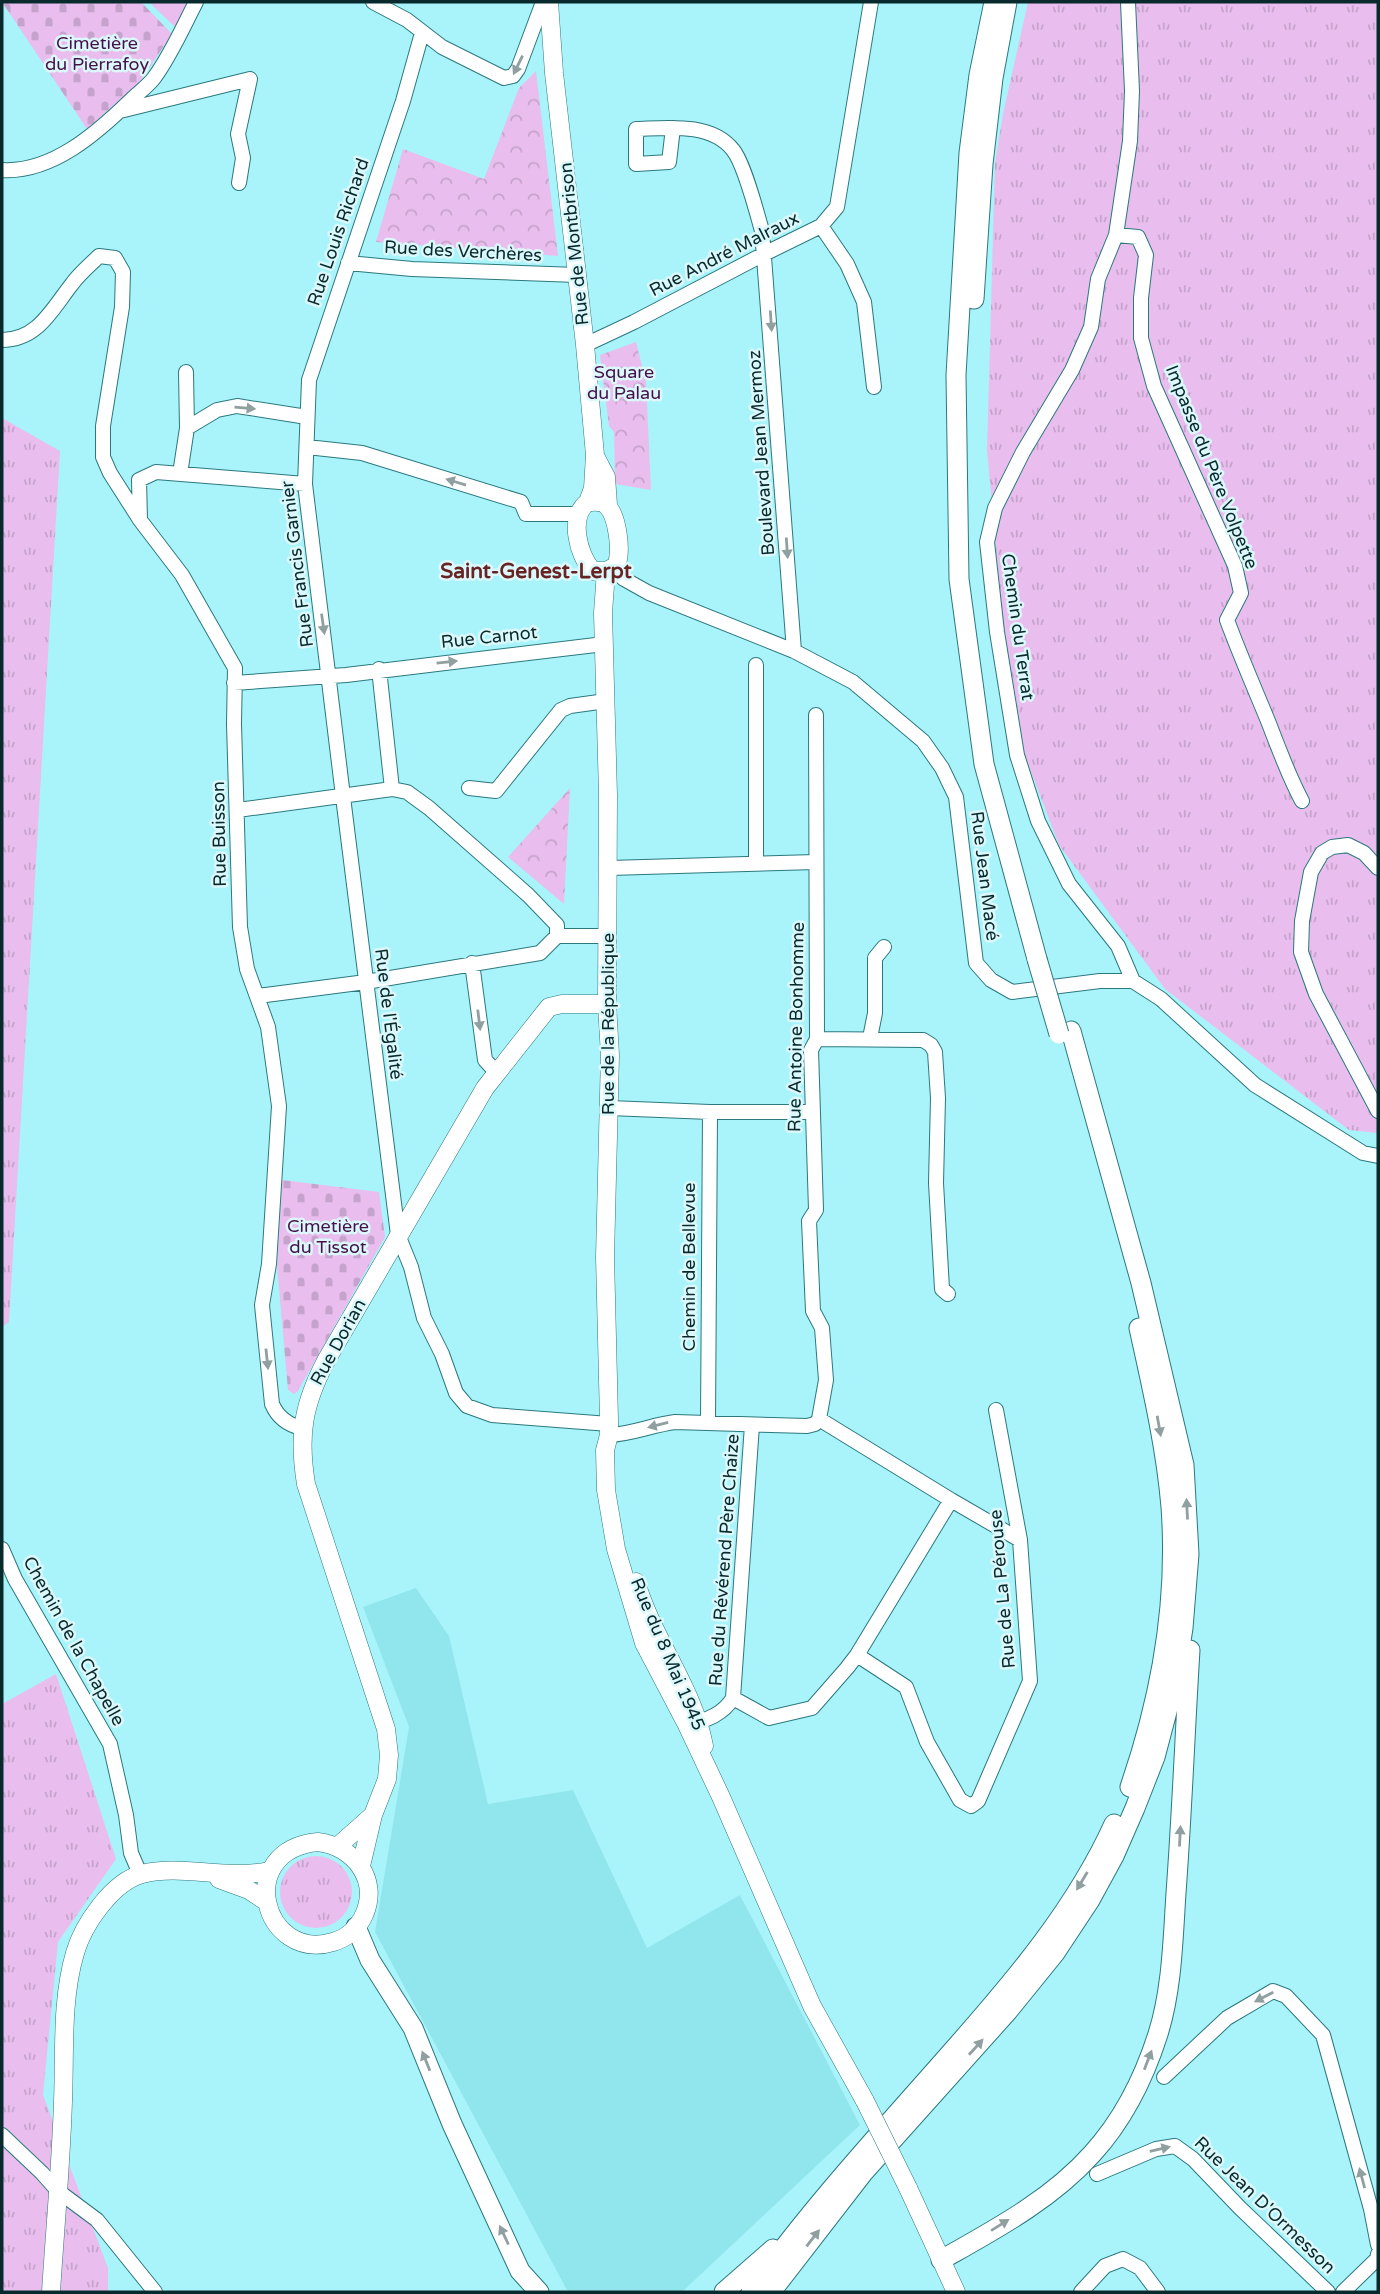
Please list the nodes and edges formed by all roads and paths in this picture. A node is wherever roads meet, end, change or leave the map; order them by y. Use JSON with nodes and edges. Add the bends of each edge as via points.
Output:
{"nodes":[{"id":1,"x":196,"y":2,"type":"edge"},
{"id":2,"x":373,"y":2,"type":"edge"},
{"id":3,"x":543,"y":2,"type":"edge"},
{"id":4,"x":552,"y":2,"type":"edge"},
{"id":5,"x":871,"y":2,"type":"edge"},
{"id":6,"x":994,"y":2,"type":"edge"},
{"id":7,"x":1007,"y":2,"type":"edge"},
{"id":8,"x":1128,"y":2,"type":"edge"},
{"id":9,"x":422,"y":33,"type":"junction"},
{"id":10,"x":119,"y":112,"type":"junction"},
{"id":11,"x":673,"y":128,"type":"dead end"},
{"id":12,"x":2,"y":170,"type":"edge"},
{"id":13,"x":239,"y":183,"type":"dead end"},
{"id":14,"x":821,"y":226,"type":"junction"},
{"id":15,"x":1116,"y":235,"type":"junction"},
{"id":16,"x":766,"y":253,"type":"junction"},
{"id":17,"x":348,"y":263,"type":"junction"},
{"id":18,"x":576,"y":275,"type":"junction"},
{"id":19,"x":2,"y":340,"type":"edge"},
{"id":20,"x":585,"y":345,"type":"junction"},
{"id":21,"x":186,"y":372,"type":"dead end"},
{"id":22,"x":874,"y":387,"type":"dead end"},
{"id":23,"x":307,"y":417,"type":"junction"},
{"id":24,"x":187,"y":428,"type":"junction"},
{"id":25,"x":307,"y":447,"type":"junction"},
{"id":26,"x":595,"y":455,"type":"junction"},
{"id":27,"x":180,"y":474,"type":"junction"},
{"id":28,"x":305,"y":484,"type":"junction"},
{"id":29,"x":607,"y":505,"type":"junction"},
{"id":30,"x":583,"y":508,"type":"junction"},
{"id":31,"x":140,"y":520,"type":"junction"},
{"id":32,"x":608,"y":567,"type":"junction"},
{"id":33,"x":604,"y":644,"type":"junction"},
{"id":34,"x":794,"y":651,"type":"junction"},
{"id":35,"x":756,"y":665,"type":"dead end"},
{"id":36,"x":379,"y":669,"type":"junction"},
{"id":37,"x":330,"y":676,"type":"junction"},
{"id":38,"x":234,"y":683,"type":"junction"},
{"id":39,"x":606,"y":702,"type":"junction"},
{"id":40,"x":816,"y":715,"type":"dead end"},
{"id":41,"x":469,"y":788,"type":"dead end"},
{"id":42,"x":392,"y":789,"type":"junction"},
{"id":43,"x":342,"y":792,"type":"junction"},
{"id":44,"x":1302,"y":801,"type":"dead end"},
{"id":45,"x":238,"y":810,"type":"junction"},
{"id":46,"x":816,"y":862,"type":"junction"},
{"id":47,"x":756,"y":863,"type":"junction"},
{"id":48,"x":609,"y":867,"type":"junction"},
{"id":49,"x":1378,"y":868,"type":"edge"},
{"id":50,"x":557,"y":930,"type":"junction"},
{"id":51,"x":608,"y":936,"type":"junction"},
{"id":52,"x":884,"y":947,"type":"dead end"},
{"id":53,"x":1044,"y":957,"type":"junction"},
{"id":54,"x":472,"y":963,"type":"junction"},
{"id":55,"x":1133,"y":981,"type":"junction"},
{"id":56,"x":366,"y":982,"type":"junction"},
{"id":57,"x":258,"y":996,"type":"junction"},
{"id":58,"x":607,"y":1004,"type":"junction"},
{"id":59,"x":1065,"y":1032,"type":"junction"},
{"id":60,"x":870,"y":1038,"type":"junction"},
{"id":61,"x":817,"y":1039,"type":"junction"},
{"id":62,"x":496,"y":1072,"type":"junction"},
{"id":63,"x":609,"y":1108,"type":"junction"},
{"id":64,"x":1378,"y":1111,"type":"edge"},
{"id":65,"x":710,"y":1112,"type":"junction"},
{"id":66,"x":813,"y":1112,"type":"junction"},
{"id":67,"x":1378,"y":1156,"type":"edge"},
{"id":68,"x":398,"y":1235,"type":"junction"},
{"id":69,"x":948,"y":1294,"type":"dead end"},
{"id":70,"x":996,"y":1410,"type":"dead end"},
{"id":71,"x":819,"y":1419,"type":"junction"},
{"id":72,"x":708,"y":1422,"type":"junction"},
{"id":73,"x":752,"y":1425,"type":"junction"},
{"id":74,"x":302,"y":1428,"type":"junction"},
{"id":75,"x":609,"y":1430,"type":"junction"},
{"id":76,"x":950,"y":1500,"type":"junction"},
{"id":77,"x":1020,"y":1539,"type":"junction"},
{"id":78,"x":2,"y":1549,"type":"edge"},
{"id":79,"x":1189,"y":1554,"type":"junction"},
{"id":80,"x":857,"y":1655,"type":"junction"},
{"id":81,"x":733,"y":1698,"type":"junction"},
{"id":82,"x":693,"y":1722,"type":"junction"},
{"id":83,"x":373,"y":1815,"type":"junction"},
{"id":84,"x":338,"y":1846,"type":"junction"},
{"id":85,"x":360,"y":1866,"type":"junction"},
{"id":86,"x":269,"y":1871,"type":"junction"},
{"id":87,"x":140,"y":1874,"type":"junction"},
{"id":88,"x":202,"y":1874,"type":"junction"},
{"id":89,"x":267,"y":1902,"type":"junction"},
{"id":90,"x":356,"y":1927,"type":"junction"},
{"id":91,"x":1164,"y":2077,"type":"dead end"},
{"id":92,"x":2,"y":2135,"type":"edge"},
{"id":93,"x":1097,"y":2175,"type":"dead end"},
{"id":94,"x":58,"y":2191,"type":"junction"},
{"id":95,"x":803,"y":2222,"type":"junction"},
{"id":96,"x":1378,"y":2245,"type":"edge"},
{"id":97,"x":1378,"y":2254,"type":"edge"},
{"id":98,"x":941,"y":2260,"type":"junction"},
{"id":99,"x":51,"y":2292,"type":"edge"},
{"id":100,"x":155,"y":2292,"type":"edge"},
{"id":101,"x":539,"y":2292,"type":"edge"},
{"id":102,"x":723,"y":2292,"type":"edge"},
{"id":103,"x":751,"y":2292,"type":"edge"},
{"id":104,"x":771,"y":2292,"type":"edge"},
{"id":105,"x":956,"y":2292,"type":"edge"},
{"id":106,"x":1081,"y":2292,"type":"edge"},
{"id":107,"x":1158,"y":2292,"type":"edge"},
{"id":108,"x":1328,"y":2292,"type":"edge"},
{"id":109,"x":1343,"y":2292,"type":"edge"}],
"edges":[{"from":1,"to":10,"type":"street","via":[[154,78]]},
{"from":2,"to":9,"type":"street"},
{"from":3,"to":9,"type":"street","one_way":true,"via":[[513,76],[504,78]]},
{"from":4,"to":18,"type":"main road","name":"Rue de Montbrison","via":[[554,73]]},
{"from":5,"to":14,"type":"street","name":"Rue André Malraux","via":[[842,186],[837,207]]},
{"from":6,"to":53,"type":"highway","via":[[968,167],[956,375],[958,579],[984,764]]},
{"from":7,"to":53,"type":"highway","via":[[983,164],[967,450],[970,560],[1001,781]]},
{"from":8,"to":15,"type":"street","name":"Chemin du Terrat","via":[[1130,141]]},
{"from":9,"to":17,"type":"street","name":"Rue Louis Richard"},
{"from":10,"to":12,"type":"street","via":[[76,148],[18,171]]},
{"from":10,"to":13,"type":"street","via":[[250,79],[238,134],[243,158]]},
{"from":11,"to":16,"type":"street","name":"Boulevard Jean Mermoz","via":[[713,135],[734,150]]},
{"from":14,"to":16,"type":"street","name":"Rue André Malraux"},
{"from":14,"to":22,"type":"street","via":[[847,264],[864,302]]},
{"from":15,"to":44,"type":"street","name":"Impasse du Père Volpette","via":[[1138,237],[1146,255],[1141,338],[1154,386],[1235,566],[1241,593],[1227,620],[1287,774]]},
{"from":15,"to":55,"type":"street","name":"Chemin du Terrat","via":[[1098,279],[1091,327],[995,508],[987,542],[1017,755],[1038,821],[1069,884],[1118,946]]},
{"from":16,"to":20,"type":"street","name":"Rue André Malraux"},
{"from":16,"to":34,"type":"street","name":"Boulevard Jean Mermoz","one_way":true},
{"from":17,"to":18,"type":"street","name":"Rue des Verchères"},
{"from":17,"to":23,"type":"street","name":"Rue Louis Richard","via":[[309,380]]},
{"from":18,"to":20,"type":"main road","name":"Rue de Montbrison"},
{"from":19,"to":31,"type":"street","name":"Rue Buisson","via":[[36,331],[73,281],[99,256],[115,258],[123,272],[122,295],[103,426],[103,457]]},
{"from":20,"to":26,"type":"main road","name":"Rue de Montbrison"},
{"from":21,"to":24,"type":"street"},
{"from":24,"to":23,"type":"street","one_way":true,"via":[[217,410],[237,406]]},
{"from":23,"to":25,"type":"street","name":"Rue Louis Richard"},
{"from":24,"to":27,"type":"street"},
{"from":25,"to":28,"type":"street","name":"Rue Francis Garnier"},
{"from":30,"to":25,"type":"street","one_way":true,"via":[[527,514],[521,502],[362,453]]},
{"from":26,"to":29,"type":"main road","via":[[606,477]]},
{"from":26,"to":30,"type":"main road","via":[[593,488]]},
{"from":27,"to":28,"type":"street"},
{"from":27,"to":31,"type":"street","via":[[156,472],[139,480]]},
{"from":28,"to":37,"type":"street","name":"Rue Francis Garnier","one_way":true},
{"from":29,"to":30,"type":"main road","via":[[599,502]]},
{"from":29,"to":32,"type":"main road","via":[[621,550]]},
{"from":30,"to":32,"type":"main road","via":[[577,522],[583,561]]},
{"from":31,"to":38,"type":"street","name":"Rue Buisson","via":[[182,575],[234,668]]},
{"from":32,"to":33,"type":"main road","name":"Rue de la République","via":[[595,588],[603,612]]},
{"from":32,"to":34,"type":"street","name":"Rue Jean Macé","via":[[662,598]]},
{"from":36,"to":33,"type":"street","name":"Rue Carnot","one_way":true},
{"from":33,"to":39,"type":"main road","name":"Rue de la République"},
{"from":34,"to":55,"type":"street","name":"Rue Jean Macé","via":[[853,682],[923,741],[942,768],[956,797],[976,963],[991,980],[1012,992]]},
{"from":35,"to":47,"type":"street"},
{"from":36,"to":37,"type":"street","name":"Rue Carnot"},
{"from":36,"to":42,"type":"street"},
{"from":37,"to":38,"type":"street","name":"Rue Carnot"},
{"from":37,"to":43,"type":"street","name":"Rue Francis Garnier"},
{"from":38,"to":45,"type":"street","name":"Rue Buisson"},
{"from":39,"to":41,"type":"street","via":[[561,710],[496,791]]},
{"from":39,"to":48,"type":"main road","name":"Rue de la République"},
{"from":40,"to":46,"type":"street","name":"Rue Antoine Bonhomme"},
{"from":42,"to":43,"type":"street"},
{"from":42,"to":50,"type":"street","via":[[407,792],[429,808],[528,895]]},
{"from":43,"to":45,"type":"street"},
{"from":43,"to":56,"type":"street","name":"Rue de l'Égalité"},
{"from":45,"to":57,"type":"street","name":"Rue Buisson","via":[[240,927],[247,969]]},
{"from":46,"to":47,"type":"street"},
{"from":46,"to":61,"type":"street","name":"Rue Antoine Bonhomme"},
{"from":47,"to":48,"type":"street"},
{"from":48,"to":51,"type":"main road","name":"Rue de la République"},
{"from":49,"to":64,"type":"street","via":[[1348,845],[1322,853],[1311,872],[1301,952],[1316,994]]},
{"from":50,"to":51,"type":"street"},
{"from":50,"to":54,"type":"street","via":[[540,953]]},
{"from":51,"to":58,"type":"main road","name":"Rue de la République"},
{"from":52,"to":60,"type":"street","via":[[875,958]]},
{"from":53,"to":59,"type":"highway","bridge":true},
{"from":54,"to":56,"type":"street"},
{"from":54,"to":62,"type":"street","one_way":true,"via":[[485,1060]]},
{"from":55,"to":67,"type":"street","via":[[1161,999],[1255,1085],[1363,1153]]},
{"from":56,"to":57,"type":"street"},
{"from":56,"to":68,"type":"street","name":"Rue de l'Égalité"},
{"from":57,"to":74,"type":"street","name":"Rue Buisson","one_way":true,"via":[[268,1027],[279,1106],[262,1305],[272,1404],[275,1413]]},
{"from":58,"to":62,"type":"main road","name":"Rue Dorian","via":[[549,1007]]},
{"from":58,"to":63,"type":"main road","name":"Rue de la République"},
{"from":79,"to":59,"type":"highway","one_way":true,"via":[[1184,1465],[1166,1380]]},
{"from":59,"to":95,"type":"highway","one_way":true,"via":[[1151,1380],[1163,1451],[1171,1507],[1172,1566],[1170,1621],[1160,1684],[1128,1792],[1105,1844],[1051,1932]]},
{"from":60,"to":61,"type":"street"},
{"from":60,"to":69,"type":"street","via":[[923,1040],[935,1052],[936,1184],[942,1289]]},
{"from":61,"to":66,"type":"street","name":"Rue Antoine Bonhomme","via":[[811,1050]]},
{"from":62,"to":68,"type":"main road","name":"Rue Dorian"},
{"from":63,"to":65,"type":"street"},
{"from":63,"to":75,"type":"main road","name":"Rue de la République","via":[[605,1257]]},
{"from":65,"to":66,"type":"street"},
{"from":65,"to":72,"type":"street","name":"Chemin de Bellevue"},
{"from":66,"to":71,"type":"street","name":"Rue Antoine Bonhomme","via":[[816,1210],[809,1221],[813,1311],[822,1328],[826,1380]]},
{"from":68,"to":74,"type":"main road","name":"Rue Dorian","via":[[315,1381]]},
{"from":68,"to":75,"type":"street","name":"Rue de l'Égalité","via":[[424,1318],[456,1393],[467,1406],[492,1415]]},
{"from":70,"to":77,"type":"street","name":"Rue de La Pérouse"},
{"from":71,"to":73,"type":"street","name":"Rue de l'Égalité","via":[[807,1426]]},
{"from":71,"to":76,"type":"street"},
{"from":72,"to":73,"type":"street","name":"Rue de l'Égalité"},
{"from":72,"to":75,"type":"street","name":"Rue de l'Égalité","one_way":true,"via":[[655,1425],[629,1434]]},
{"from":73,"to":81,"type":"street","name":"Rue du Révérend Père Chaize"},
{"from":74,"to":83,"type":"main road","name":"Rue Dorian","via":[[309,1496],[386,1729],[387,1779]]},
{"from":75,"to":82,"type":"main road","name":"Rue du 8 Mai 1945","via":[[606,1490],[629,1597],[643,1643]]},
{"from":76,"to":77,"type":"street"},
{"from":76,"to":80,"type":"street"},
{"from":77,"to":80,"type":"street","name":"Rue de La Pérouse","via":[[1030,1681],[978,1801],[971,1806],[960,1800],[927,1742],[906,1686]]},
{"from":78,"to":87,"type":"street","name":"Chemin de la Chapelle","via":[[110,1744],[131,1853]]},
{"from":98,"to":79,"type":"highway","one_way":true,"via":[[1029,2207],[1092,2155],[1140,2083],[1159,2032],[1179,1855],[1194,1605]]},
{"from":104,"to":79,"type":"highway","one_way":true,"via":[[863,2173],[1016,2002],[1090,1900],[1155,1757],[1174,1685]]},
{"from":80,"to":81,"type":"street","via":[[812,1708],[769,1718]]},
{"from":81,"to":82,"type":"street","via":[[728,1706]]},
{"from":82,"to":98,"type":"main road","name":"Rue du 8 Mai 1945","bridge":true,"via":[[706,1766],[813,2006],[865,2101]]},
{"from":83,"to":84,"type":"main road","name":"Rue Dorian"},
{"from":83,"to":85,"type":"main road","name":"Rue Dorian"},
{"from":84,"to":85,"type":"main road"},
{"from":84,"to":86,"type":"main road","via":[[318,1842],[298,1846]]},
{"from":85,"to":90,"type":"main road","via":[[366,1877],[368,1903]]},
{"from":86,"to":88,"type":"main road"},
{"from":86,"to":89,"type":"main road"},
{"from":87,"to":88,"type":"main road","via":[[177,1870]]},
{"from":87,"to":94,"type":"main road","via":[[103,1902],[75,1952],[67,1992]]},
{"from":88,"to":89,"type":"main road","via":[[248,1890]]},
{"from":89,"to":90,"type":"main road","via":[[276,1924],[301,1942],[327,1944]]},
{"from":101,"to":90,"type":"highway","one_way":true,"via":[[520,2271],[413,2028],[370,1961]]},
{"from":96,"to":91,"type":"street","one_way":true,"via":[[1323,2035],[1286,1996],[1273,1991],[1227,2018]]},
{"from":92,"to":94,"type":"street"},
{"from":93,"to":108,"type":"street","name":"Rue Jean D'Ormesson","one_way":true,"via":[[1156,2149],[1175,2146]]},
{"from":94,"to":99,"type":"main road"},
{"from":94,"to":100,"type":"street","via":[[97,2220]]},
{"from":95,"to":102,"type":"highway"},
{"from":95,"to":103,"type":"highway"},
{"from":97,"to":109,"type":"street","name":"Rue Jean D'Ormesson"},
{"from":98,"to":105,"type":"main road","name":"Rue du 8 Mai 1945"},
{"from":106,"to":107,"type":"street","via":[[1104,2266],[1123,2259],[1140,2268]]}]}
